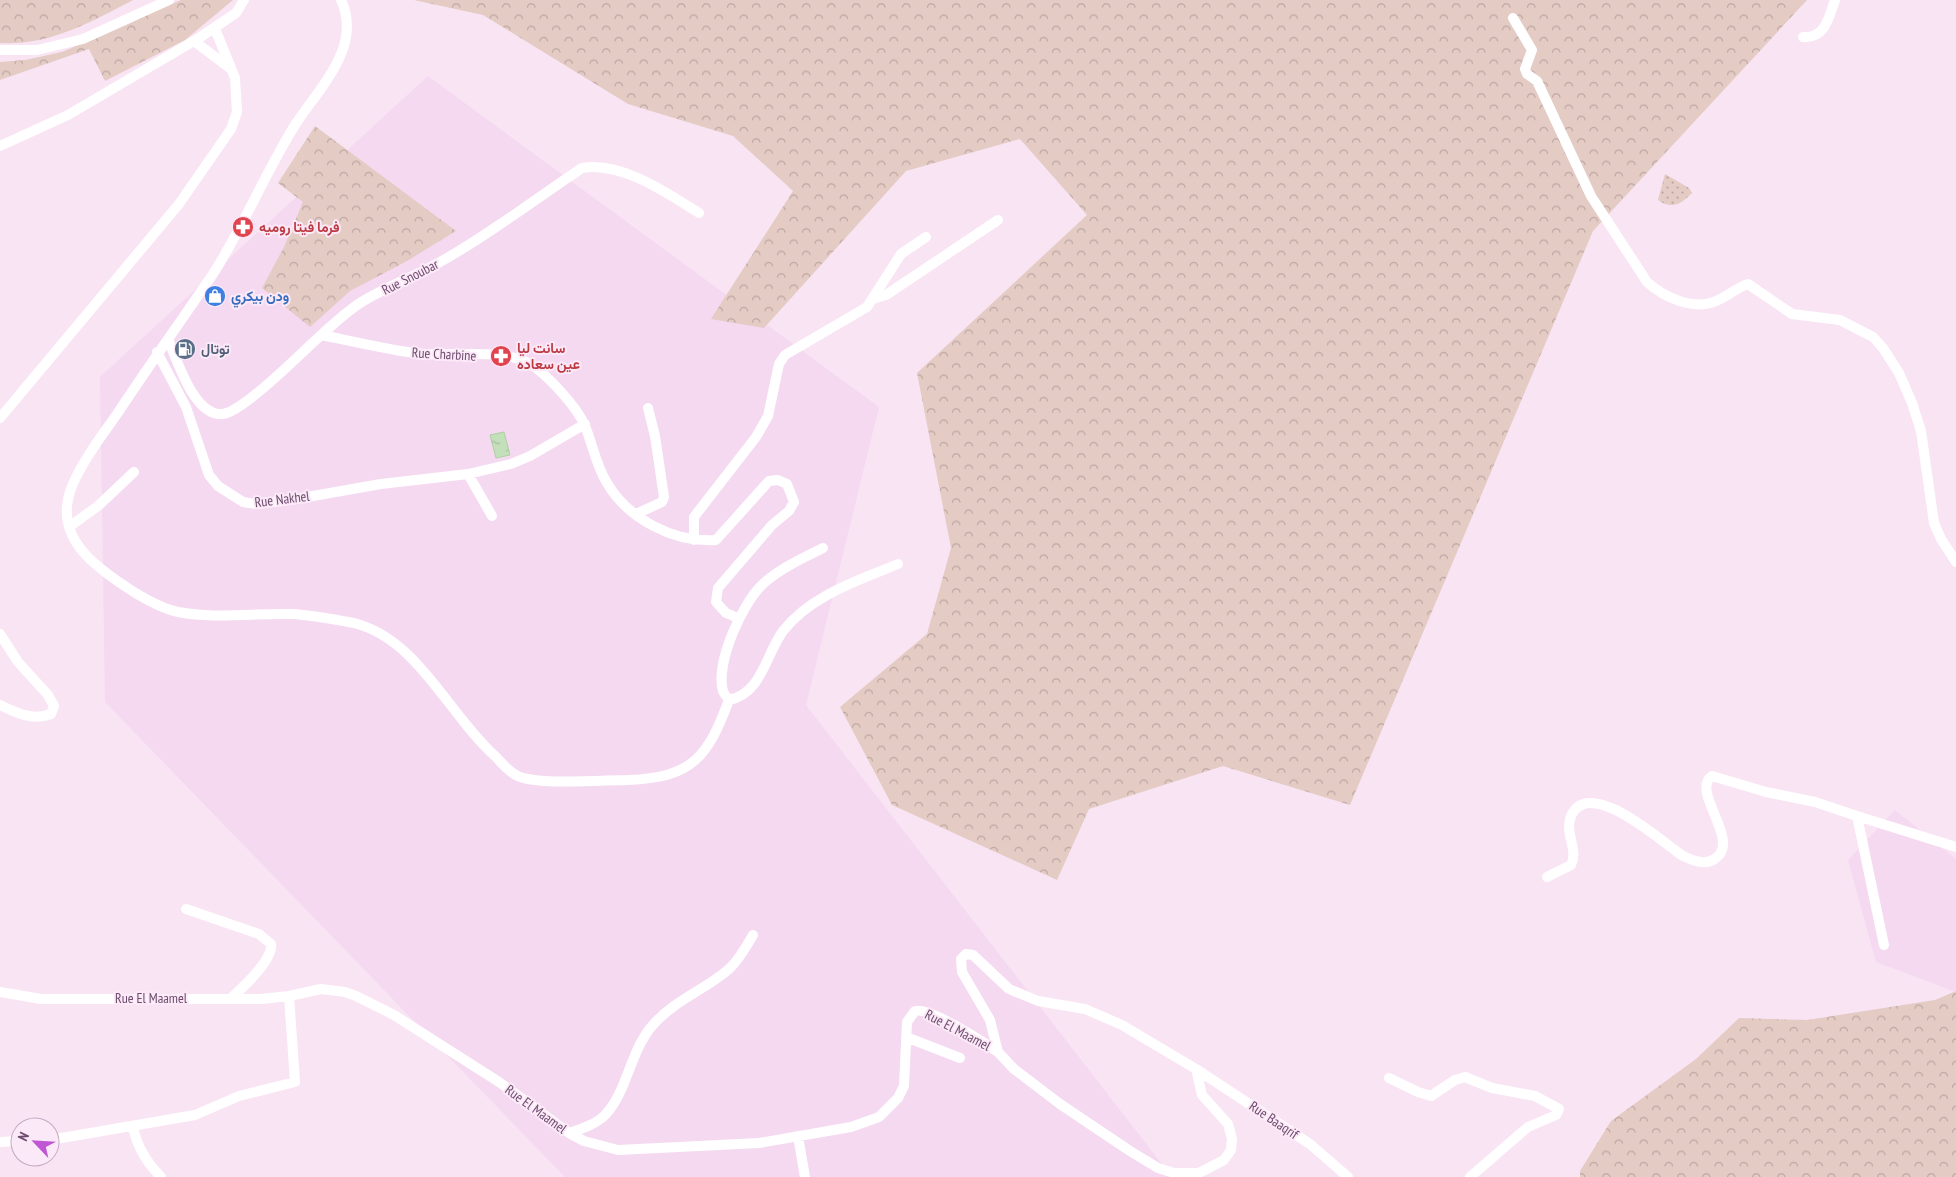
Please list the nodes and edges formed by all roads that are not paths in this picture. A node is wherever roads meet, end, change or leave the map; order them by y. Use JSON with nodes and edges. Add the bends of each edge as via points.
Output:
{"nodes":[{"id":1,"x":169,"y":0,"type":"edge"},
{"id":2,"x":244,"y":0,"type":"edge"},
{"id":3,"x":341,"y":0,"type":"edge"},
{"id":4,"x":1835,"y":0,"type":"edge"},
{"id":5,"x":1513,"y":18,"type":"dead end"},
{"id":6,"x":215,"y":29,"type":"junction"},
{"id":7,"x":1803,"y":37,"type":"dead end"},
{"id":8,"x":194,"y":42,"type":"junction"},
{"id":9,"x":0,"y":50,"type":"edge"},
{"id":10,"x":232,"y":70,"type":"junction"},
{"id":11,"x":0,"y":146,"type":"edge"},
{"id":12,"x":699,"y":213,"type":"dead end"},
{"id":13,"x":998,"y":220,"type":"dead end"},
{"id":14,"x":926,"y":237,"type":"dead end"},
{"id":15,"x":873,"y":299,"type":"junction"},
{"id":16,"x":321,"y":335,"type":"junction"},
{"id":17,"x":168,"y":339,"type":"junction"},
{"id":18,"x":157,"y":352,"type":"junction"},
{"id":19,"x":648,"y":408,"type":"dead end"},
{"id":20,"x":0,"y":418,"type":"edge"},
{"id":21,"x":585,"y":424,"type":"junction"},
{"id":22,"x":134,"y":472,"type":"dead end"},
{"id":23,"x":468,"y":474,"type":"junction"},
{"id":24,"x":636,"y":514,"type":"junction"},
{"id":25,"x":492,"y":516,"type":"dead end"},
{"id":26,"x":69,"y":527,"type":"junction"},
{"id":27,"x":694,"y":540,"type":"junction"},
{"id":28,"x":823,"y":548,"type":"dead end"},
{"id":29,"x":1956,"y":562,"type":"edge"},
{"id":30,"x":898,"y":564,"type":"dead end"},
{"id":31,"x":738,"y":618,"type":"junction"},
{"id":32,"x":0,"y":634,"type":"edge"},
{"id":33,"x":729,"y":700,"type":"junction"},
{"id":34,"x":0,"y":705,"type":"edge"},
{"id":35,"x":1857,"y":816,"type":"junction"},
{"id":36,"x":1956,"y":847,"type":"edge"},
{"id":37,"x":1547,"y":877,"type":"dead end"},
{"id":38,"x":186,"y":909,"type":"dead end"},
{"id":39,"x":753,"y":935,"type":"dead end"},
{"id":40,"x":1884,"y":945,"type":"dead end"},
{"id":41,"x":0,"y":992,"type":"edge"},
{"id":42,"x":289,"y":996,"type":"junction"},
{"id":43,"x":230,"y":999,"type":"junction"},
{"id":44,"x":906,"y":1037,"type":"junction"},
{"id":45,"x":998,"y":1052,"type":"junction"},
{"id":46,"x":960,"y":1058,"type":"dead end"},
{"id":47,"x":1196,"y":1069,"type":"junction"},
{"id":48,"x":1389,"y":1078,"type":"dead end"},
{"id":49,"x":133,"y":1127,"type":"junction"},
{"id":50,"x":569,"y":1134,"type":"junction"},
{"id":51,"x":798,"y":1136,"type":"junction"},
{"id":52,"x":60,"y":1138,"type":"edge"},
{"id":53,"x":161,"y":1177,"type":"edge"},
{"id":54,"x":805,"y":1177,"type":"edge"},
{"id":55,"x":1348,"y":1177,"type":"edge"},
{"id":56,"x":1470,"y":1177,"type":"edge"}],
"edges":[{"from":1,"to":9,"type":"street","via":[[83,40],[37,50]]},
{"from":2,"to":6,"type":"street","via":[[236,13]]},
{"from":3,"to":17,"type":"street","via":[[349,24],[333,71],[295,126],[225,254]]},
{"from":4,"to":7,"type":"street","via":[[1822,31],[1810,38]]},
{"from":5,"to":29,"type":"street","via":[[1532,50],[1524,69],[1537,81],[1596,203],[1647,282],[1658,292],[1670,298],[1705,304],[1748,284],[1792,314],[1840,320],[1859,328],[1883,348],[1912,403],[1921,431],[1934,524]]},
{"from":6,"to":8,"type":"street"},
{"from":6,"to":10,"type":"street"},
{"from":8,"to":10,"type":"street"},
{"from":8,"to":11,"type":"street","via":[[68,115]]},
{"from":10,"to":20,"type":"street","via":[[237,90],[237,112],[226,136],[179,204]]},
{"from":12,"to":16,"type":"street","name":"Rue Snoubar","via":[[655,186],[627,174],[593,166],[582,168],[490,232],[360,303]]},
{"from":13,"to":15,"type":"street","via":[[886,295]]},
{"from":14,"to":15,"type":"street","via":[[902,254]]},
{"from":15,"to":27,"type":"street","via":[[867,307],[785,355],[779,364],[768,416],[756,437],[694,517]]},
{"from":16,"to":17,"type":"street","name":"Rue Snoubar","via":[[250,400],[224,415],[209,412],[198,401]]},
{"from":16,"to":21,"type":"street","name":"Rue Charbine","via":[[414,353],[496,356],[523,361],[544,375]]},
{"from":17,"to":18,"type":"street"},
{"from":18,"to":23,"type":"street","name":"Rue Nakhel","via":[[186,407],[209,476],[243,502],[256,504],[290,500],[381,484]]},
{"from":18,"to":26,"type":"street","via":[[82,468],[68,499],[66,515]]},
{"from":19,"to":24,"type":"street","via":[[664,497],[662,502]]},
{"from":21,"to":23,"type":"street","name":"Rue Nakhel","via":[[530,456]]},
{"from":21,"to":24,"type":"street","name":"Rue Charbine","via":[[606,482],[621,502]]},
{"from":22,"to":26,"type":"street","via":[[98,506]]},
{"from":23,"to":25,"type":"street"},
{"from":24,"to":27,"type":"street","name":"Rue Charbine","via":[[660,529]]},
{"from":26,"to":33,"type":"street","via":[[77,546],[106,572],[176,612],[321,617],[375,630],[390,638],[405,651],[470,731],[518,777],[544,781],[635,780],[664,776],[695,760],[706,750]]},
{"from":27,"to":31,"type":"street","via":[[716,540],[769,481],[787,484],[794,502],[718,588],[716,602]]},
{"from":28,"to":31,"type":"street","via":[[764,583]]},
{"from":30,"to":33,"type":"street","via":[[839,589],[801,613],[784,631],[752,689],[742,698]]},
{"from":31,"to":33,"type":"street","via":[[722,674],[723,691]]},
{"from":32,"to":34,"type":"street","via":[[54,706],[51,714],[36,717]]},
{"from":35,"to":36,"type":"street"},
{"from":35,"to":37,"type":"street","via":[[1712,776],[1707,780],[1708,798],[1723,838],[1720,854],[1714,860],[1696,861],[1683,856],[1612,807],[1594,801],[1579,806],[1571,817],[1574,855],[1571,865]]},
{"from":35,"to":40,"type":"street"},
{"from":38,"to":43,"type":"street","via":[[259,934],[271,944],[272,949],[263,964]]},
{"from":39,"to":50,"type":"street","via":[[731,968],[652,1026],[639,1045],[624,1082],[605,1115]]},
{"from":41,"to":43,"type":"street","name":"Rue El Maamel","via":[[40,999]]},
{"from":42,"to":43,"type":"street","name":"Rue El Maamel"},
{"from":42,"to":49,"type":"street","via":[[295,1082],[238,1096],[196,1115]]},
{"from":42,"to":50,"type":"street","name":"Rue El Maamel","via":[[321,989],[333,990],[373,1003],[498,1082]]},
{"from":44,"to":45,"type":"street","name":"Rue El Maamel","via":[[908,1017],[920,1010],[961,1029]]},
{"from":44,"to":46,"type":"street"},
{"from":44,"to":51,"type":"street","name":"Rue El Maamel","via":[[904,1086],[890,1108],[864,1124]]},
{"from":45,"to":47,"type":"street","name":"Rue Baaqrif","via":[[990,1020],[960,968],[961,959],[966,954],[978,958],[1009,989],[1038,1001],[1098,1013]]},
{"from":45,"to":47,"type":"street","via":[[1036,1087],[1130,1151],[1158,1168],[1185,1174],[1199,1173],[1224,1160],[1231,1150],[1228,1124],[1202,1095]]},
{"from":47,"to":55,"type":"street","name":"Rue Baaqrif","via":[[1310,1144]]},
{"from":48,"to":56,"type":"street","via":[[1431,1096],[1465,1077],[1492,1088],[1535,1096],[1558,1108],[1556,1115],[1523,1130]]},
{"from":49,"to":52,"type":"street"},
{"from":49,"to":53,"type":"street","via":[[136,1143]]},
{"from":50,"to":51,"type":"street","name":"Rue El Maamel","via":[[584,1142],[618,1150],[759,1142]]},
{"from":51,"to":54,"type":"street"}]}
